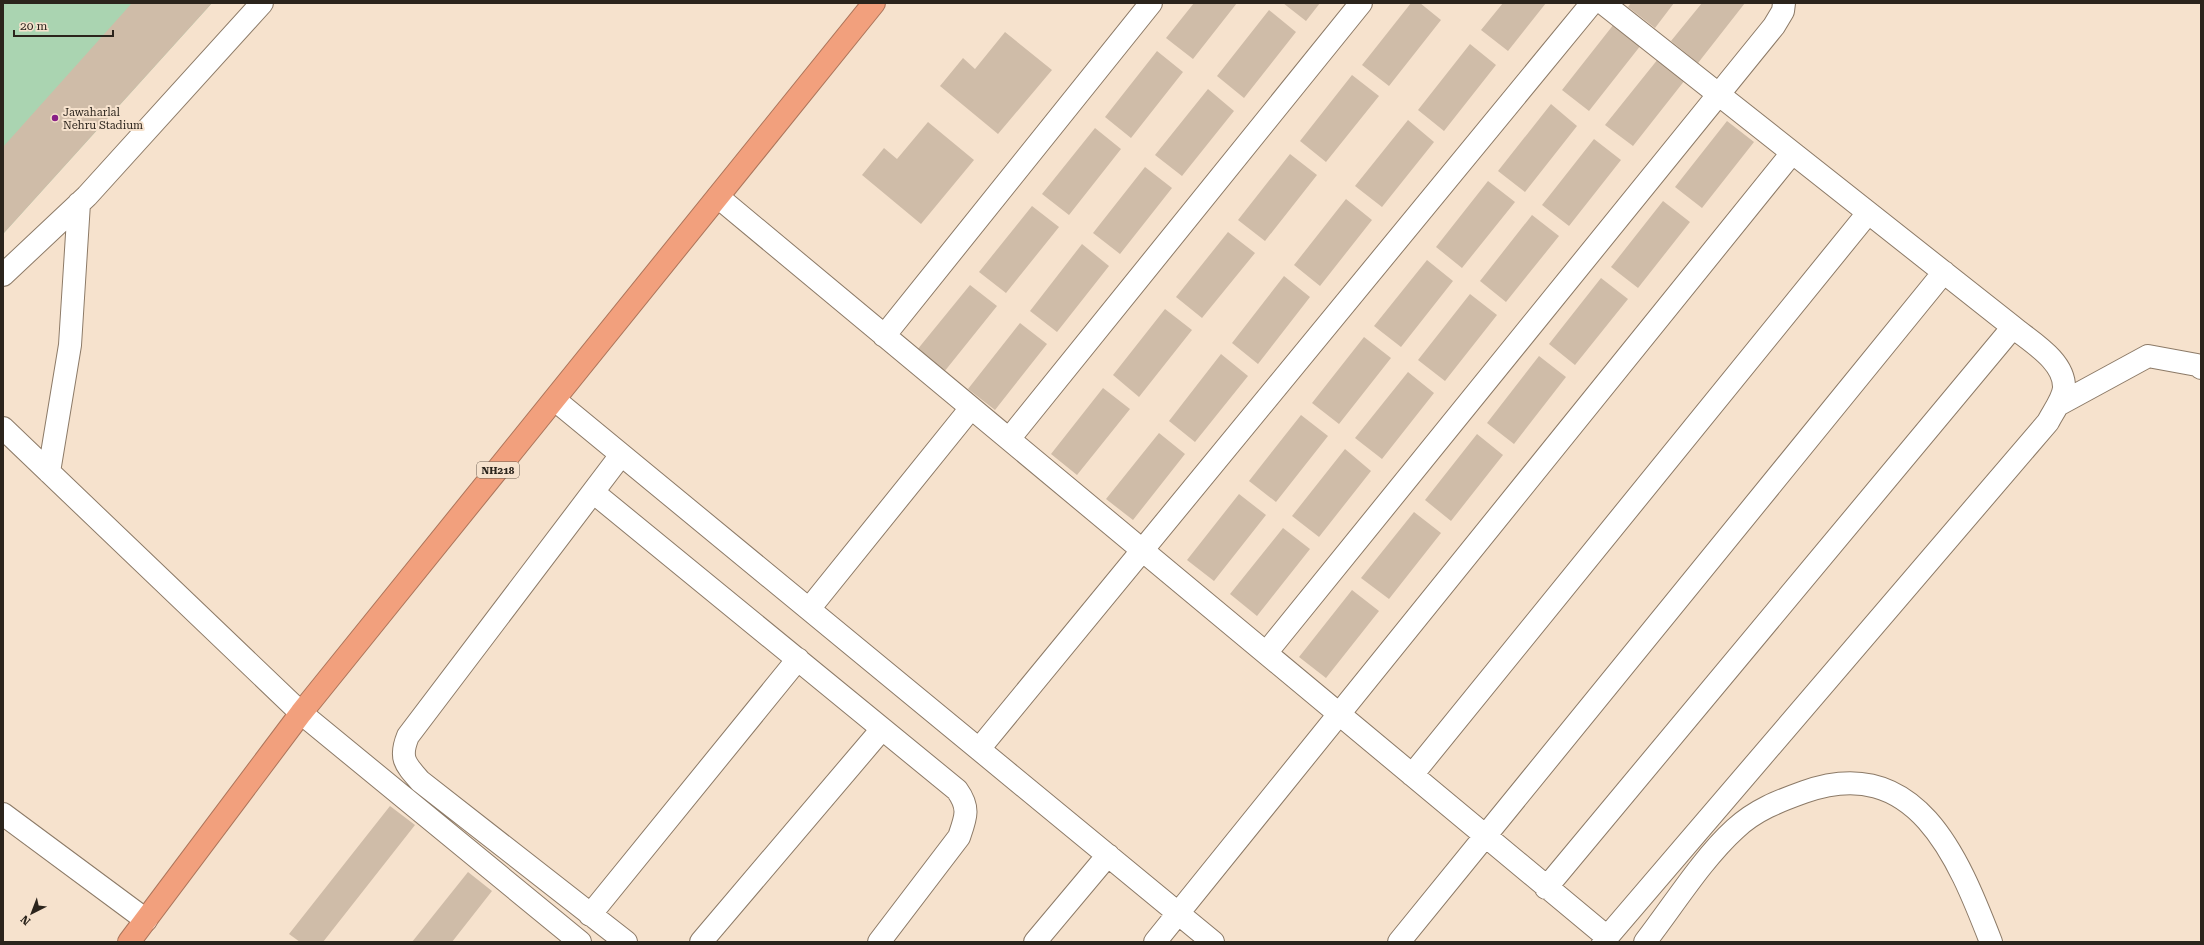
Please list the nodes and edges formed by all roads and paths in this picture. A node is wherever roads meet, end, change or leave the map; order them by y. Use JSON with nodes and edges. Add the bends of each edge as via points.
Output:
{"nodes":[{"id":1,"x":262,"y":3,"type":"edge"},
{"id":2,"x":874,"y":3,"type":"edge"},
{"id":3,"x":1151,"y":3,"type":"edge"},
{"id":4,"x":1361,"y":3,"type":"edge"},
{"id":5,"x":1592,"y":3,"type":"edge"},
{"id":6,"x":1603,"y":3,"type":"edge"},
{"id":7,"x":1784,"y":3,"type":"edge"},
{"id":8,"x":1719,"y":94,"type":"junction"},
{"id":9,"x":1792,"y":153,"type":"junction"},
{"id":10,"x":718,"y":197,"type":"junction"},
{"id":11,"x":79,"y":203,"type":"junction"},
{"id":12,"x":1868,"y":213,"type":"junction"},
{"id":13,"x":1944,"y":272,"type":"junction"},
{"id":14,"x":3,"y":275,"type":"edge"},
{"id":15,"x":2013,"y":327,"type":"junction"},
{"id":16,"x":884,"y":336,"type":"junction"},
{"id":17,"x":2201,"y":368,"type":"edge"},
{"id":18,"x":555,"y":400,"type":"junction"},
{"id":19,"x":2058,"y":405,"type":"junction"},
{"id":20,"x":971,"y":408,"type":"junction"},
{"id":21,"x":3,"y":428,"type":"edge"},
{"id":22,"x":1009,"y":439,"type":"junction"},
{"id":23,"x":621,"y":455,"type":"junction"},
{"id":24,"x":49,"y":472,"type":"junction"},
{"id":25,"x":593,"y":492,"type":"junction"},
{"id":26,"x":1141,"y":550,"type":"junction"},
{"id":27,"x":809,"y":609,"type":"junction"},
{"id":28,"x":1266,"y":654,"type":"junction"},
{"id":29,"x":798,"y":658,"type":"junction"},
{"id":30,"x":301,"y":713,"type":"junction"},
{"id":31,"x":1339,"y":714,"type":"junction"},
{"id":32,"x":882,"y":729,"type":"junction"},
{"id":33,"x":979,"y":749,"type":"junction"},
{"id":34,"x":1412,"y":775,"type":"junction"},
{"id":35,"x":3,"y":814,"type":"edge"},
{"id":36,"x":1485,"y":835,"type":"junction"},
{"id":37,"x":1108,"y":855,"type":"junction"},
{"id":38,"x":1546,"y":888,"type":"junction"},
{"id":39,"x":1179,"y":913,"type":"junction"},
{"id":40,"x":590,"y":915,"type":"junction"},
{"id":41,"x":146,"y":920,"type":"junction"},
{"id":42,"x":1605,"y":940,"type":"edge"},
{"id":43,"x":129,"y":942,"type":"edge"},
{"id":44,"x":580,"y":942,"type":"edge"},
{"id":45,"x":626,"y":942,"type":"edge"},
{"id":46,"x":701,"y":942,"type":"edge"},
{"id":47,"x":879,"y":942,"type":"edge"},
{"id":48,"x":1035,"y":942,"type":"edge"},
{"id":49,"x":1155,"y":942,"type":"edge"},
{"id":50,"x":1213,"y":942,"type":"edge"},
{"id":51,"x":1399,"y":942,"type":"edge"},
{"id":52,"x":1645,"y":942,"type":"edge"},
{"id":53,"x":1991,"y":942,"type":"edge"}],
"edges":[{"from":1,"to":11,"type":"street"},
{"from":2,"to":10,"type":"highway","number":"NH218"},
{"from":3,"to":16,"type":"street"},
{"from":4,"to":22,"type":"street"},
{"from":5,"to":26,"type":"street"},
{"from":6,"to":8,"type":"street"},
{"from":7,"to":8,"type":"street","via":[[1783,11],[1774,26]]},
{"from":8,"to":9,"type":"street"},
{"from":8,"to":28,"type":"street"},
{"from":9,"to":12,"type":"street"},
{"from":9,"to":31,"type":"street"},
{"from":10,"to":16,"type":"street"},
{"from":10,"to":18,"type":"highway","number":"NH218"},
{"from":11,"to":14,"type":"street"},
{"from":11,"to":24,"type":"street","via":[[70,345]]},
{"from":12,"to":13,"type":"street"},
{"from":12,"to":34,"type":"street"},
{"from":13,"to":15,"type":"street"},
{"from":13,"to":36,"type":"street"},
{"from":15,"to":19,"type":"street","via":[[2054,362],[2062,375],[2064,389]]},
{"from":15,"to":38,"type":"street"},
{"from":16,"to":20,"type":"street"},
{"from":17,"to":19,"type":"street","via":[[2197,365],[2148,356]]},
{"from":18,"to":23,"type":"street"},
{"from":18,"to":30,"type":"highway","number":"NH218"},
{"from":19,"to":42,"type":"street","via":[[2048,422]]},
{"from":20,"to":22,"type":"street"},
{"from":20,"to":27,"type":"street"},
{"from":21,"to":24,"type":"street"},
{"from":22,"to":26,"type":"street"},
{"from":23,"to":25,"type":"street"},
{"from":23,"to":27,"type":"street"},
{"from":24,"to":30,"type":"street"},
{"from":25,"to":29,"type":"street"},
{"from":25,"to":40,"type":"street","via":[[408,736],[402,750],[406,765],[420,781]]},
{"from":26,"to":28,"type":"street"},
{"from":26,"to":33,"type":"street"},
{"from":27,"to":33,"type":"street"},
{"from":28,"to":31,"type":"street"},
{"from":29,"to":32,"type":"street"},
{"from":29,"to":40,"type":"street"},
{"from":30,"to":41,"type":"highway","number":"NH218"},
{"from":30,"to":44,"type":"street"},
{"from":31,"to":34,"type":"street"},
{"from":31,"to":39,"type":"street"},
{"from":32,"to":46,"type":"street"},
{"from":32,"to":47,"type":"street","via":[[957,790],[965,801],[966,817],[959,837],[946,856]]},
{"from":33,"to":37,"type":"street"},
{"from":34,"to":36,"type":"street"},
{"from":35,"to":41,"type":"street"},
{"from":36,"to":38,"type":"street"},
{"from":36,"to":51,"type":"street"},
{"from":37,"to":39,"type":"street"},
{"from":37,"to":48,"type":"street"},
{"from":38,"to":42,"type":"street"},
{"from":39,"to":49,"type":"street"},
{"from":39,"to":50,"type":"street"},
{"from":40,"to":45,"type":"street"},
{"from":41,"to":43,"type":"highway","number":"NH218"},
{"from":52,"to":53,"type":"street","via":[[1718,846],[1755,813],[1778,801],[1824,785],[1847,782],[1871,784],[1890,790],[1910,802],[1926,819],[1951,854],[1970,889]]}]}
